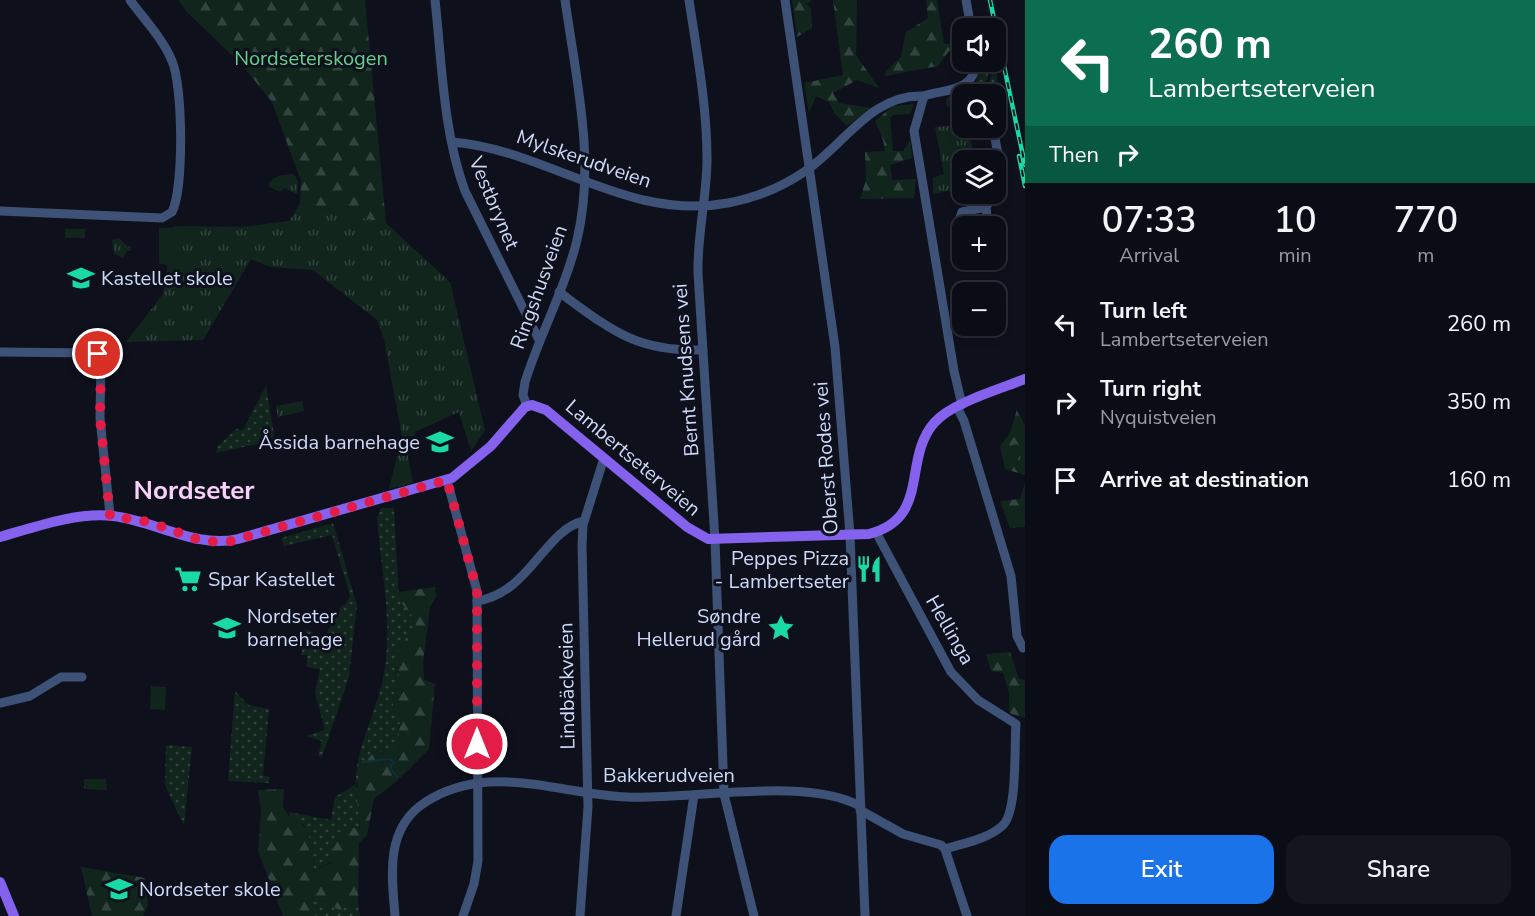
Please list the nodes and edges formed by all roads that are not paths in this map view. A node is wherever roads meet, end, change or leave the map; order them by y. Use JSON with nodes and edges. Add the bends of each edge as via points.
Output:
{"nodes":[{"id":1,"x":130,"y":0,"type":"edge"},
{"id":2,"x":435,"y":0,"type":"edge"},
{"id":3,"x":565,"y":0,"type":"edge"},
{"id":4,"x":689,"y":0,"type":"edge"},
{"id":5,"x":786,"y":0,"type":"edge"},
{"id":6,"x":966,"y":0,"type":"edge"},
{"id":7,"x":969,"y":18,"type":"edge"},
{"id":8,"x":973,"y":72,"type":"edge"},
{"id":9,"x":967,"y":83,"type":"joint"},
{"id":10,"x":924,"y":96,"type":"junction"},
{"id":11,"x":995,"y":138,"type":"edge"},
{"id":12,"x":452,"y":142,"type":"junction"},
{"id":13,"x":810,"y":168,"type":"junction"},
{"id":14,"x":586,"y":182,"type":"junction"},
{"id":15,"x":702,"y":207,"type":"junction"},
{"id":16,"x":986,"y":207,"type":"junction"},
{"id":17,"x":0,"y":211,"type":"edge"},
{"id":18,"x":961,"y":216,"type":"edge"},
{"id":19,"x":987,"y":216,"type":"edge"},
{"id":20,"x":559,"y":292,"type":"junction"},
{"id":21,"x":539,"y":340,"type":"junction"},
{"id":22,"x":703,"y":350,"type":"junction"},
{"id":23,"x":0,"y":352,"type":"edge"},
{"id":24,"x":1025,"y":380,"type":"edge"},
{"id":25,"x":527,"y":406,"type":"junction"},
{"id":26,"x":960,"y":406,"type":"junction"},
{"id":27,"x":604,"y":458,"type":"junction"},
{"id":28,"x":447,"y":480,"type":"junction"},
{"id":29,"x":110,"y":516,"type":"junction"},
{"id":30,"x":584,"y":521,"type":"junction"},
{"id":31,"x":876,"y":532,"type":"junction"},
{"id":32,"x":850,"y":535,"type":"junction"},
{"id":33,"x":0,"y":537,"type":"edge"},
{"id":34,"x":715,"y":540,"type":"junction"},
{"id":35,"x":477,"y":601,"type":"junction"},
{"id":36,"x":1023,"y":648,"type":"dead end"},
{"id":37,"x":82,"y":677,"type":"dead end"},
{"id":38,"x":0,"y":703,"type":"edge"},
{"id":39,"x":477,"y":783,"type":"junction"},
{"id":40,"x":587,"y":792,"type":"junction"},
{"id":41,"x":724,"y":794,"type":"junction"},
{"id":42,"x":694,"y":795,"type":"junction"},
{"id":43,"x":860,"y":808,"type":"junction"},
{"id":44,"x":945,"y":849,"type":"junction"},
{"id":45,"x":0,"y":882,"type":"edge"},
{"id":46,"x":14,"y":916,"type":"edge"},
{"id":47,"x":395,"y":916,"type":"edge"},
{"id":48,"x":463,"y":916,"type":"edge"},
{"id":49,"x":580,"y":916,"type":"edge"},
{"id":50,"x":676,"y":916,"type":"edge"},
{"id":51,"x":754,"y":916,"type":"edge"},
{"id":52,"x":865,"y":916,"type":"edge"},
{"id":53,"x":968,"y":916,"type":"edge"}],
"edges":[{"from":1,"to":17,"type":"street","via":[[165,49],[178,77],[178,191],[172,212],[162,218]]},
{"from":2,"to":12,"type":"street","name":"Vestbrynet"},
{"from":3,"to":14,"type":"street","name":"Ringshusveien","via":[[585,144]]},
{"from":4,"to":15,"type":"street","name":"Bernt Knudsens vei","via":[[706,112],[707,162]]},
{"from":5,"to":13,"type":"street","name":"Oberst Rodes vei"},
{"from":6,"to":7,"type":"street"},
{"from":8,"to":9,"type":"street"},
{"from":9,"to":10,"type":"street","name":"Mylskerudveien"},
{"from":10,"to":13,"type":"street","name":"Mylskerudveien","via":[[885,104]]},
{"from":10,"to":26,"type":"street","via":[[915,126],[916,150]]},
{"from":11,"to":16,"type":"street","via":[[1003,180]]},
{"from":12,"to":14,"type":"street","name":"Mylskerudveien","via":[[495,148]]},
{"from":12,"to":21,"type":"street","name":"Vestbrynet","via":[[465,191]]},
{"from":13,"to":15,"type":"street","name":"Mylskerudveien","via":[[758,194]]},
{"from":13,"to":32,"type":"street","name":"Oberst Rodes vei","via":[[833,321]]},
{"from":14,"to":15,"type":"street","name":"Mylskerudveien","via":[[640,200]]},
{"from":14,"to":20,"type":"street","name":"Ringshusveien","via":[[576,242]]},
{"from":15,"to":22,"type":"street","name":"Bernt Knudsens vei","via":[[698,273]]},
{"from":16,"to":18,"type":"street","via":[[962,212]]},
{"from":16,"to":19,"type":"street"},
{"from":20,"to":21,"type":"street","name":"Ringshusveien"},
{"from":20,"to":22,"type":"street","via":[[610,330],[637,343]]},
{"from":21,"to":25,"type":"street","name":"Ringshusveien","via":[[525,381],[523,395]]},
{"from":22,"to":34,"type":"street","name":"Bernt Knudsens vei"},
{"from":23,"to":29,"type":"street","via":[[100,355],[100,418]]},
{"from":24,"to":26,"type":"main road","name":"Lambertseterveien"},
{"from":25,"to":27,"type":"main road","name":"Lambertseterveien","via":[[546,410]]},
{"from":25,"to":28,"type":"main road","via":[[479,458]]},
{"from":26,"to":31,"type":"main road","name":"Lambertseterveien","via":[[939,418],[927,432],[906,508],[897,521]]},
{"from":26,"to":36,"type":"street","via":[[1011,576],[1017,636]]},
{"from":27,"to":30,"type":"street","name":"Lindbäckveien"},
{"from":27,"to":34,"type":"main road","name":"Lambertseterveien","via":[[691,530]]},
{"from":28,"to":29,"type":"main road","via":[[228,542],[202,541],[149,522]]},
{"from":28,"to":35,"type":"street"},
{"from":29,"to":33,"type":"main road","via":[[79,518]]},
{"from":30,"to":35,"type":"street","via":[[554,542],[505,592]]},
{"from":30,"to":40,"type":"street","name":"Lindbäckveien"},
{"from":31,"to":32,"type":"main road","name":"Lambertseterveien"},
{"from":31,"to":44,"type":"street","name":"Hellinga","via":[[951,672],[978,700],[1016,724],[1008,819],[988,835]]},
{"from":32,"to":34,"type":"main road","name":"Lambertseterveien"},
{"from":32,"to":43,"type":"street","name":"Oberst Rodes vei"},
{"from":34,"to":41,"type":"street","name":"Bernt Knudsens vei"},
{"from":35,"to":39,"type":"street"},
{"from":37,"to":38,"type":"street","via":[[61,677],[30,696]]},
{"from":39,"to":40,"type":"street","name":"Bakkerudveien","via":[[518,783]]},
{"from":39,"to":47,"type":"street","name":"Bakkerudveien","via":[[436,796],[415,810],[402,827],[392,862]]},
{"from":39,"to":48,"type":"street","via":[[478,868]]},
{"from":40,"to":42,"type":"street","name":"Bakkerudveien","via":[[625,797]]},
{"from":40,"to":49,"type":"street","name":"Lindbäckveien","via":[[588,828]]},
{"from":41,"to":42,"type":"street","name":"Bakkerudveien"},
{"from":41,"to":43,"type":"street","name":"Bakkerudveien","via":[[815,792]]},
{"from":41,"to":51,"type":"street","name":"Bernt Knudsens vei"},
{"from":42,"to":50,"type":"street"},
{"from":43,"to":44,"type":"street","name":"Bakkerudveien","via":[[903,834]]},
{"from":43,"to":52,"type":"street","name":"Oberst Rodes vei"},
{"from":44,"to":53,"type":"street"},
{"from":45,"to":46,"type":"main road"}]}
